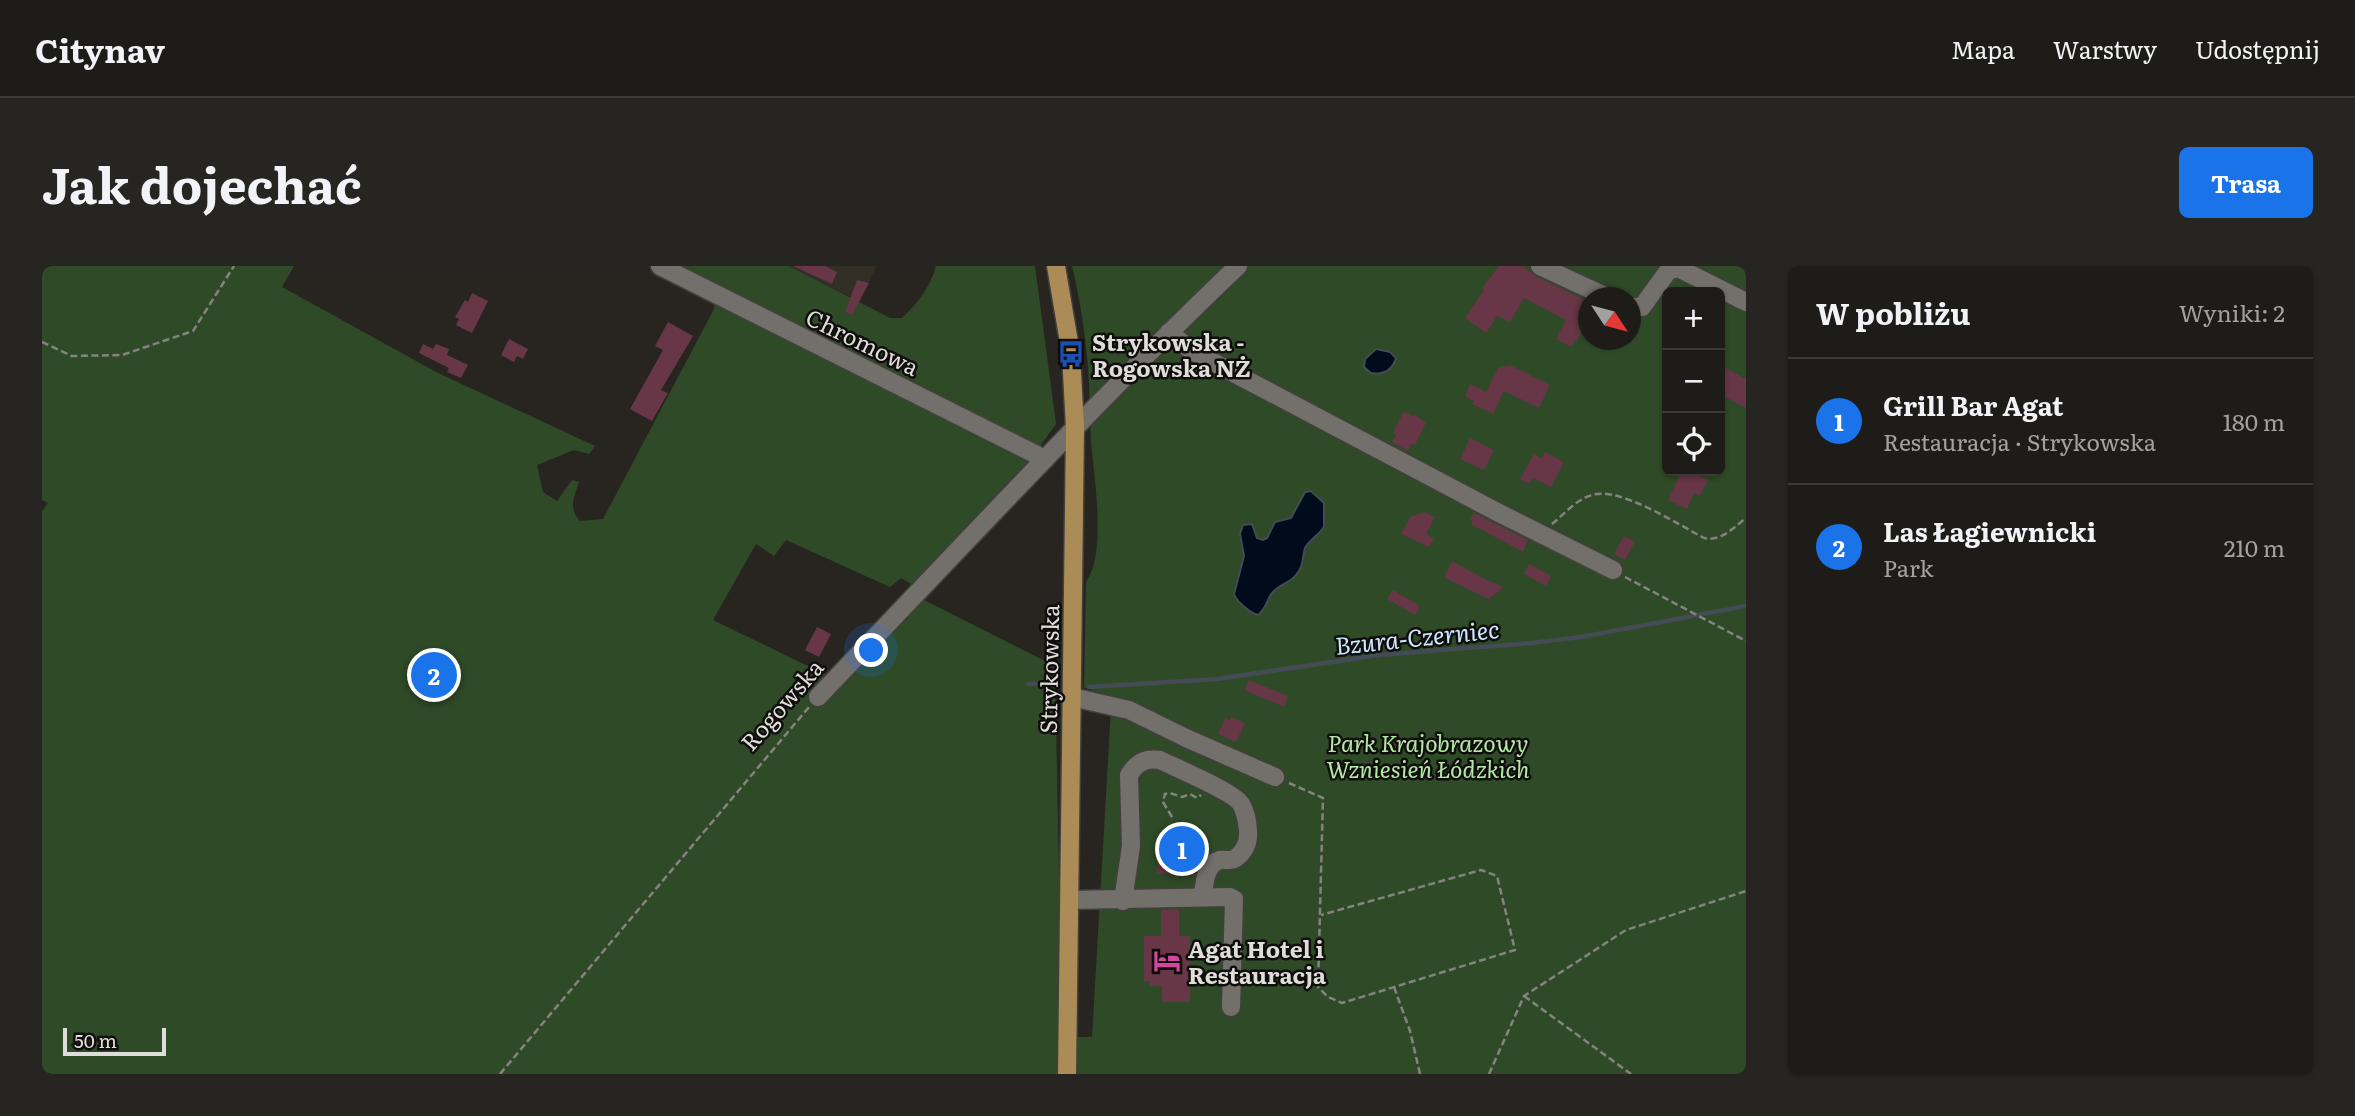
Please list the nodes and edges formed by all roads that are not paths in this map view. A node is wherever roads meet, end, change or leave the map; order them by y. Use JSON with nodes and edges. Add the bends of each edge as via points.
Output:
{"nodes":[{"id":1,"x":660,"y":266,"type":"edge"},
{"id":2,"x":1056,"y":266,"type":"edge"},
{"id":3,"x":1238,"y":266,"type":"edge"},
{"id":4,"x":1540,"y":266,"type":"edge"},
{"id":5,"x":1585,"y":287,"type":"edge"},
{"id":6,"x":1746,"y":302,"type":"edge"},
{"id":7,"x":1641,"y":307,"type":"edge"},
{"id":8,"x":1169,"y":332,"type":"junction"},
{"id":9,"x":1075,"y":428,"type":"junction"},
{"id":10,"x":1045,"y":459,"type":"junction"},
{"id":11,"x":1613,"y":570,"type":"road end"},
{"id":12,"x":818,"y":697,"type":"road end"},
{"id":13,"x":1072,"y":697,"type":"junction"},
{"id":14,"x":1275,"y":776,"type":"road end"},
{"id":15,"x":1203,"y":897,"type":"junction"},
{"id":16,"x":1070,"y":900,"type":"junction"},
{"id":17,"x":1123,"y":901,"type":"junction"},
{"id":18,"x":1231,"y":1007,"type":"dead end"},
{"id":19,"x":1067,"y":1074,"type":"edge"}],
"edges":[{"from":1,"to":10,"type":"street","name":"Chromowa"},
{"from":2,"to":9,"type":"main road","name":"Strykowska","via":[[1071,354]]},
{"from":3,"to":8,"type":"street","name":"Rogowska"},
{"from":4,"to":5,"type":"street"},
{"from":6,"to":7,"type":"street","via":[[1678,268],[1668,271]]},
{"from":8,"to":9,"type":"street","name":"Rogowska"},
{"from":8,"to":11,"type":"street","via":[[1192,351]]},
{"from":9,"to":10,"type":"street","name":"Rogowska"},
{"from":9,"to":13,"type":"main road","name":"Strykowska"},
{"from":10,"to":12,"type":"street","name":"Rogowska"},
{"from":13,"to":14,"type":"street","via":[[1129,710]]},
{"from":13,"to":16,"type":"main road","name":"Strykowska"},
{"from":15,"to":17,"type":"street"},
{"from":15,"to":17,"type":"street","via":[[1211,867],[1244,850],[1246,817],[1240,802],[1150,759],[1133,767],[1129,775],[1131,846]]},
{"from":15,"to":18,"type":"street","via":[[1230,897],[1235,902]]},
{"from":16,"to":17,"type":"street"},
{"from":16,"to":19,"type":"main road","name":"Strykowska"}]}
